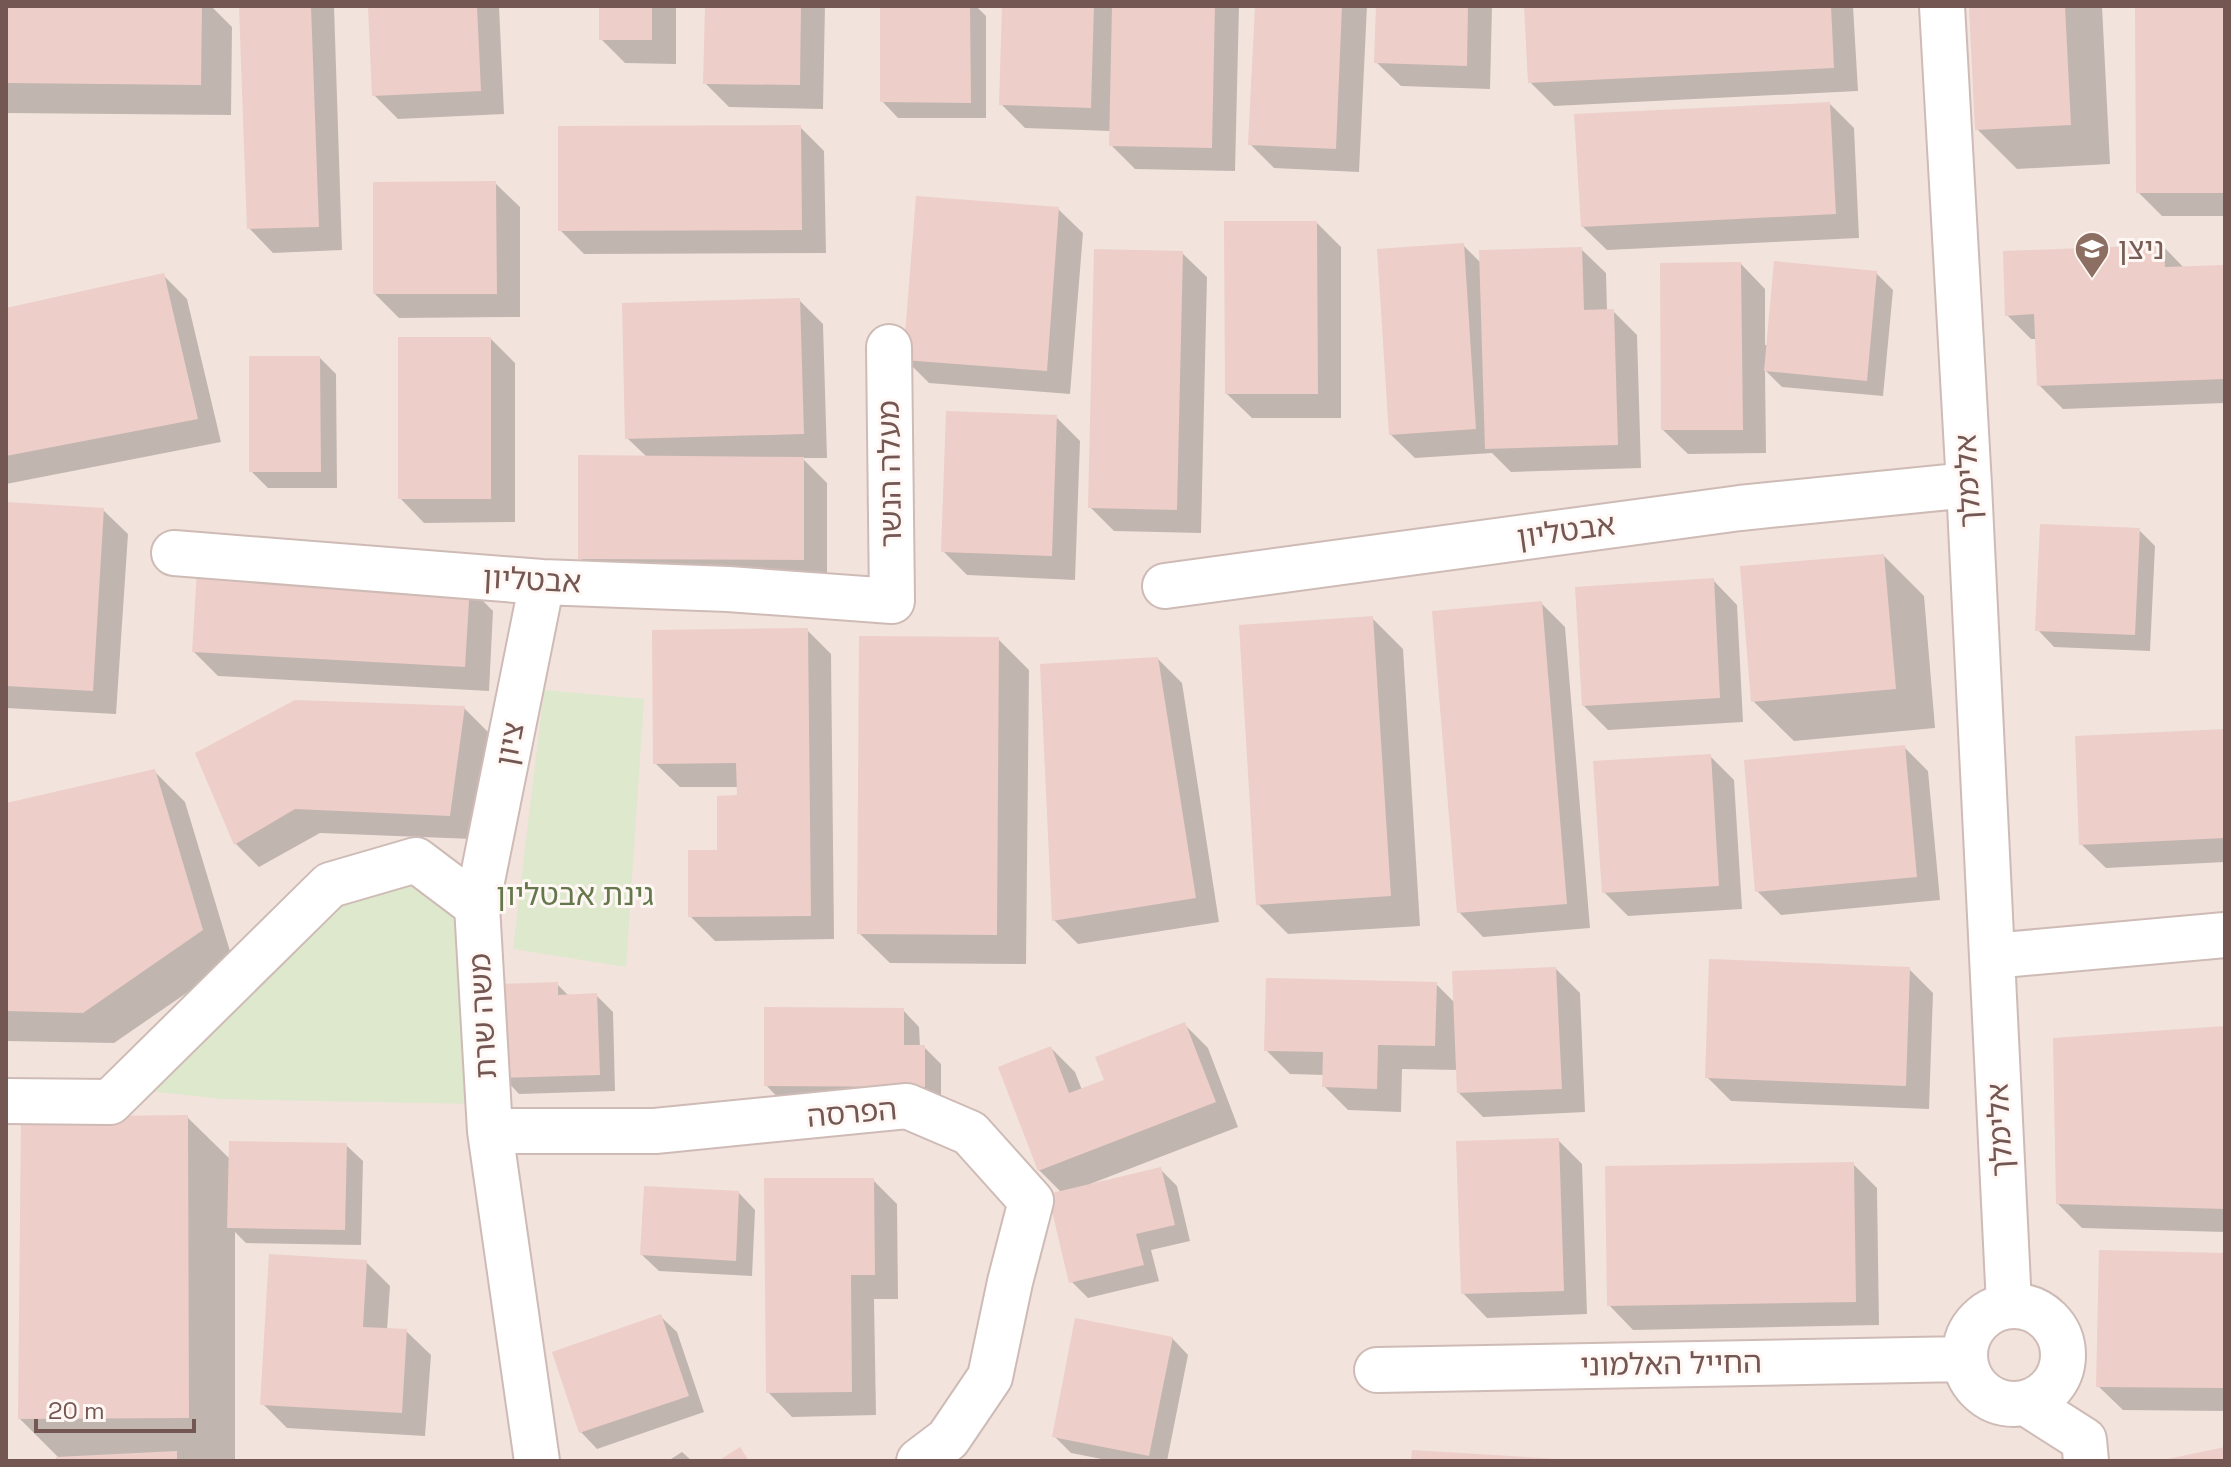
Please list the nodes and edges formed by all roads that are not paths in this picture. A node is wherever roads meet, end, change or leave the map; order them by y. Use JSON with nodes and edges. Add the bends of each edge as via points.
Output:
{"nodes":[{"id":1,"x":1942,"y":6,"type":"edge"},
{"id":2,"x":889,"y":347,"type":"dead end"},
{"id":3,"x":1969,"y":485,"type":"junction"},
{"id":4,"x":174,"y":553,"type":"dead end"},
{"id":5,"x":542,"y":582,"type":"junction"},
{"id":6,"x":1165,"y":586,"type":"dead end"},
{"id":7,"x":892,"y":601,"type":"joint"},
{"id":8,"x":477,"y":906,"type":"junction"},
{"id":9,"x":2225,"y":935,"type":"edge"},
{"id":10,"x":1992,"y":956,"type":"junction"},
{"id":11,"x":6,"y":1101,"type":"edge"},
{"id":12,"x":490,"y":1131,"type":"junction"},
{"id":13,"x":2009,"y":1305,"type":"junction"},
{"id":14,"x":1965,"y":1359,"type":"junction"},
{"id":15,"x":1377,"y":1370,"type":"dead end"},
{"id":16,"x":2026,"y":1403,"type":"junction"},
{"id":17,"x":537,"y":1461,"type":"edge"},
{"id":18,"x":919,"y":1461,"type":"edge"},
{"id":19,"x":2086,"y":1461,"type":"edge"}],
"edges":[{"from":1,"to":3,"type":"street","name":"אלימלך"},
{"from":2,"to":7,"type":"street","name":"מעלה הנשר"},
{"from":3,"to":6,"type":"street","name":"אבטליון","via":[[1740,508]]},
{"from":3,"to":10,"type":"street","name":"אלימלך"},
{"from":4,"to":5,"type":"street","name":"אבטליון"},
{"from":5,"to":7,"type":"street","name":"אבטליון"},
{"from":5,"to":8,"type":"street","name":"ציון"},
{"from":8,"to":11,"type":"street","via":[[416,860],[330,885],[110,1102]]},
{"from":8,"to":12,"type":"street","name":"משה שרת"},
{"from":9,"to":10,"type":"street"},
{"from":10,"to":13,"type":"street","name":"אלימלך"},
{"from":12,"to":17,"type":"street","name":"משה שרת"},
{"from":12,"to":18,"type":"street","name":"הפרסה","via":[[655,1131],[907,1106],[970,1133],[1031,1201],[990,1377],[948,1439]]},
{"from":13,"to":14,"type":"street","via":[[1982,1317],[1972,1329]]},
{"from":13,"to":16,"type":"street","via":[[2026,1306],[2052,1323],[2064,1355],[2053,1385]]},
{"from":14,"to":15,"type":"street","name":"החייל האלמוני"},
{"from":14,"to":16,"type":"street","via":[[1976,1387],[1986,1396],[2013,1405]]},
{"from":16,"to":19,"type":"street","via":[[2084,1440]]}]}
